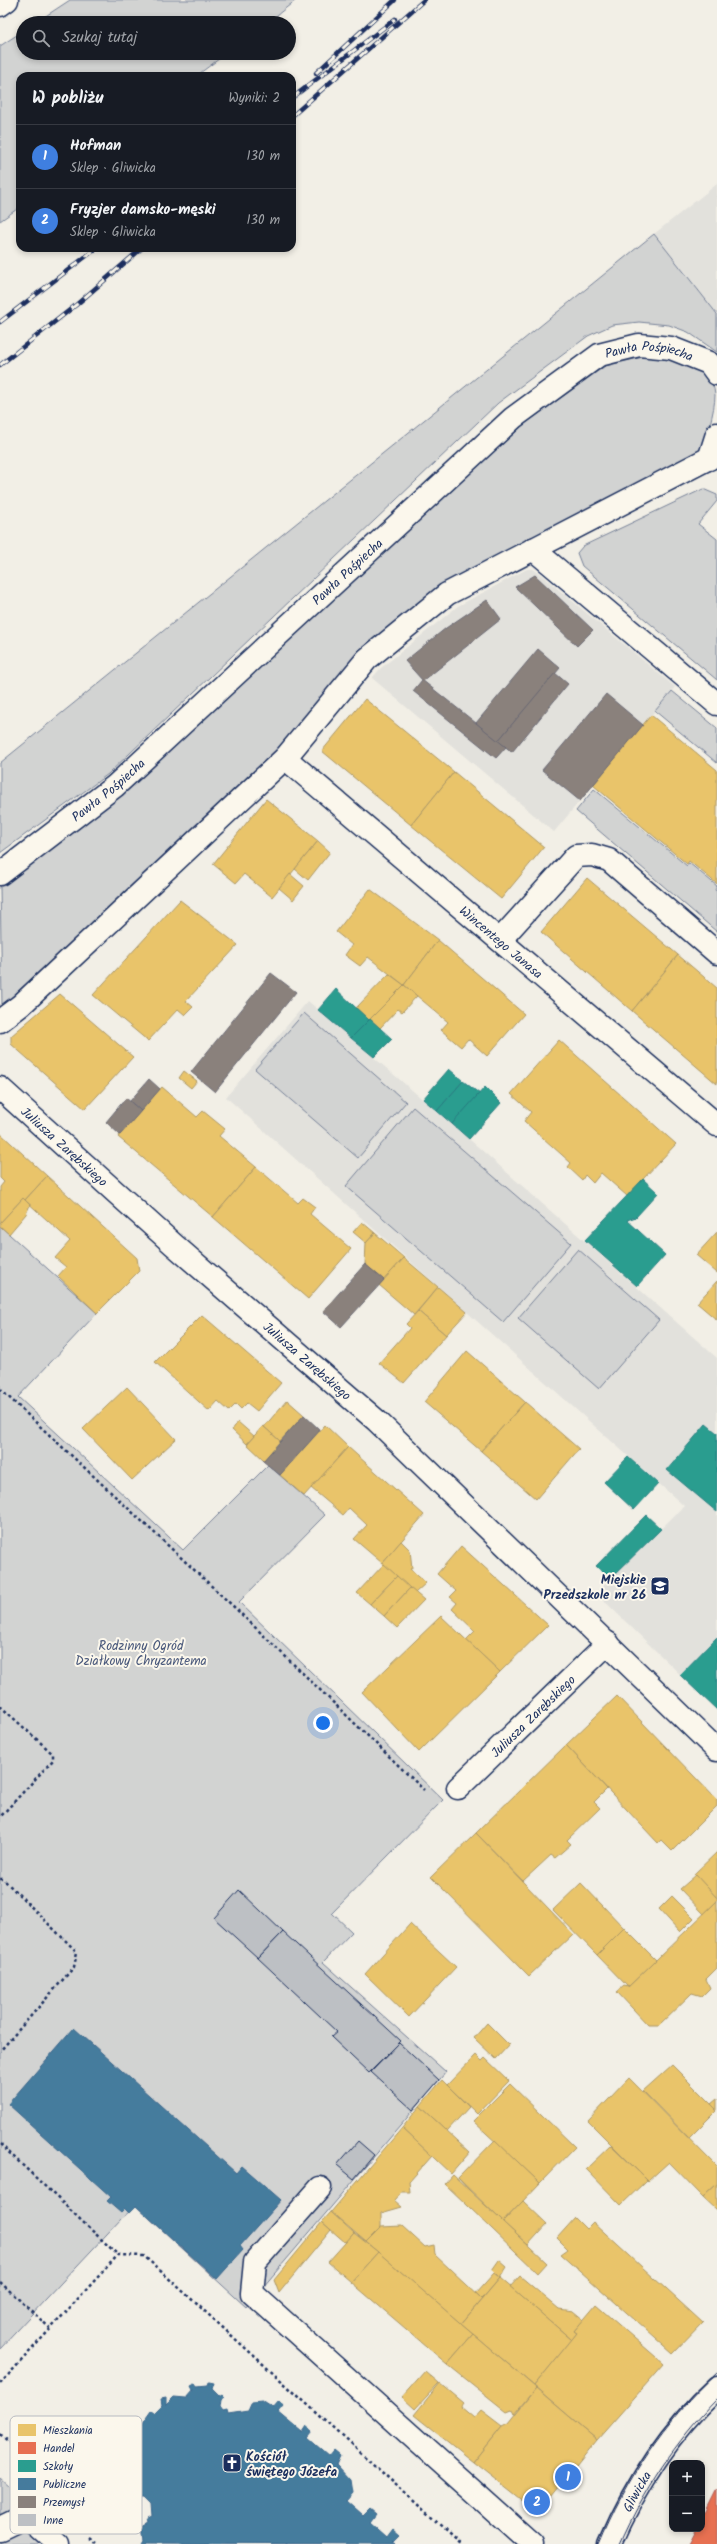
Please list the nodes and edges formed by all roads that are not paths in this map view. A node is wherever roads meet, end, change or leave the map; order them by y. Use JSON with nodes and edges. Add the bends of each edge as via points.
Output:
{"nodes":[{"id":1,"x":7,"y":0,"type":"edge"},
{"id":2,"x":0,"y":5,"type":"edge"},
{"id":3,"x":717,"y":374,"type":"edge"},
{"id":4,"x":717,"y":434,"type":"edge"},
{"id":5,"x":714,"y":462,"type":"edge"},
{"id":6,"x":533,"y":549,"type":"junction"},
{"id":7,"x":717,"y":704,"type":"edge"},
{"id":8,"x":286,"y":758,"type":"junction"},
{"id":9,"x":0,"y":874,"type":"edge"},
{"id":10,"x":500,"y":940,"type":"junction"},
{"id":11,"x":717,"y":953,"type":"edge"},
{"id":12,"x":0,"y":1021,"type":"edge"},
{"id":13,"x":0,"y":1088,"type":"edge"},
{"id":14,"x":717,"y":1125,"type":"edge"},
{"id":15,"x":608,"y":1643,"type":"junction"},
{"id":16,"x":717,"y":1750,"type":"edge"},
{"id":17,"x":458,"y":1788,"type":"road end"},
{"id":18,"x":320,"y":2188,"type":"dead end"},
{"id":19,"x":717,"y":2388,"type":"edge"},
{"id":20,"x":10,"y":2524,"type":"edge"},
{"id":21,"x":0,"y":2529,"type":"edge"},
{"id":22,"x":47,"y":2534,"type":"edge"},
{"id":23,"x":58,"y":2544,"type":"edge"},
{"id":24,"x":532,"y":2544,"type":"edge"},
{"id":25,"x":610,"y":2544,"type":"edge"}],
"edges":[{"from":1,"to":2,"type":"street"},
{"from":3,"to":9,"type":"street","name":"Pawła Pośpiecha","via":[[709,363],[671,348],[639,344],[599,355],[513,418],[115,786]]},
{"from":4,"to":5,"type":"street"},
{"from":5,"to":6,"type":"street"},
{"from":6,"to":7,"type":"street"},
{"from":6,"to":8,"type":"street","via":[[447,594],[367,659]]},
{"from":8,"to":10,"type":"street","name":"Wincentego Janasa"},
{"from":8,"to":12,"type":"street","via":[[21,1005]]},
{"from":10,"to":11,"type":"street","via":[[576,856],[592,855],[609,860]]},
{"from":10,"to":14,"type":"street","name":"Wincentego Janasa"},
{"from":13,"to":15,"type":"street","name":"Juliusza Zarębskiego","via":[[173,1244],[377,1421]]},
{"from":15,"to":16,"type":"street","name":"Juliusza Zarębskiego"},
{"from":15,"to":17,"type":"street","name":"Juliusza Zarębskiego"},
{"from":18,"to":24,"type":"street","via":[[255,2262],[252,2293]]},
{"from":19,"to":25,"type":"street","name":"Gliwicka","via":[[701,2402],[660,2452],[625,2508]]},
{"from":20,"to":21,"type":"street"},
{"from":22,"to":23,"type":"street"}]}
